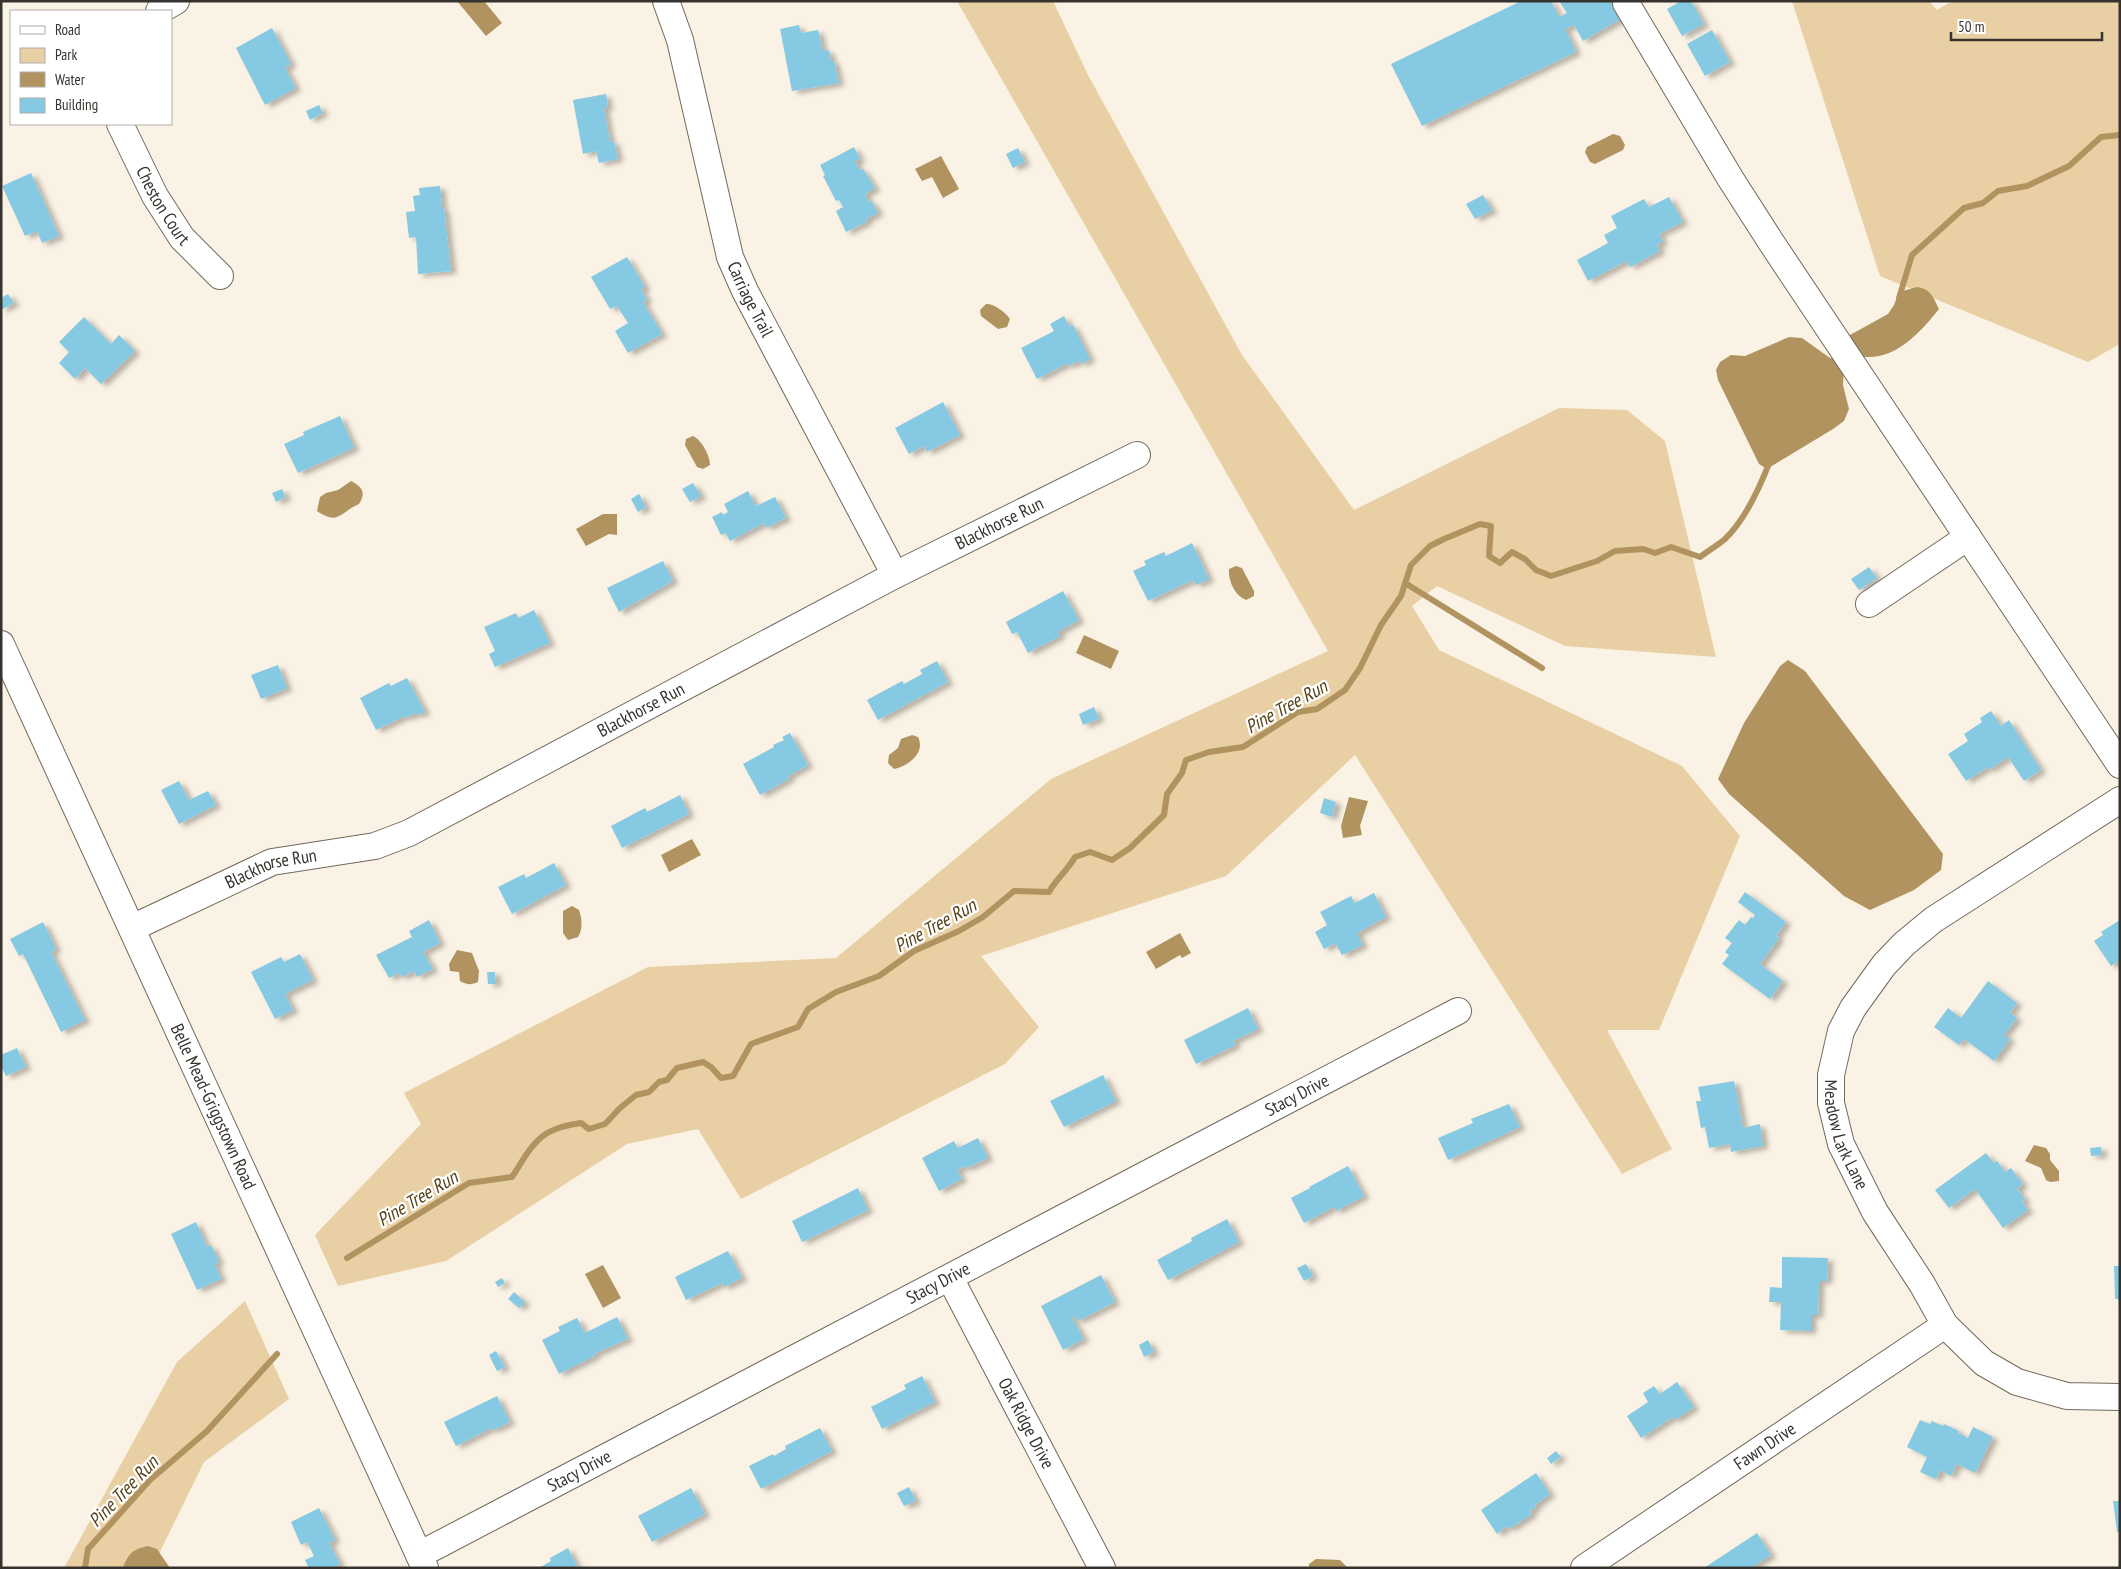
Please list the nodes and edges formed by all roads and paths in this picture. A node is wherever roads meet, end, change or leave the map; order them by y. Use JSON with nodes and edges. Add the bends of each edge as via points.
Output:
{"nodes":[{"id":1,"x":176,"y":1,"type":"edge"},
{"id":2,"x":666,"y":1,"type":"edge"},
{"id":3,"x":1626,"y":3,"type":"dead end"},
{"id":4,"x":161,"y":10,"type":"edge"},
{"id":5,"x":120,"y":125,"type":"edge"},
{"id":6,"x":220,"y":276,"type":"dead end"},
{"id":7,"x":1137,"y":455,"type":"dead end"},
{"id":8,"x":1968,"y":537,"type":"junction"},
{"id":9,"x":895,"y":574,"type":"junction"},
{"id":10,"x":1869,"y":604,"type":"dead end"},
{"id":11,"x":1,"y":644,"type":"edge"},
{"id":12,"x":2120,"y":765,"type":"edge"},
{"id":13,"x":2120,"y":800,"type":"edge"},
{"id":14,"x":132,"y":928,"type":"junction"},
{"id":15,"x":1458,"y":1011,"type":"dead end"},
{"id":16,"x":950,"y":1278,"type":"junction"},
{"id":17,"x":1945,"y":1325,"type":"junction"},
{"id":18,"x":2120,"y":1397,"type":"edge"},
{"id":19,"x":422,"y":1561,"type":"edge"},
{"id":20,"x":1102,"y":1568,"type":"edge"},
{"id":21,"x":1584,"y":1568,"type":"edge"}],
"edges":[{"from":1,"to":4,"type":"street"},
{"from":2,"to":9,"type":"street","name":"Carriage Trail","via":[[680,40],[730,257]]},
{"from":3,"to":8,"type":"street","via":[[1730,178]]},
{"from":5,"to":6,"type":"street","name":"Cheston Court","via":[[155,196],[182,238]]},
{"from":7,"to":9,"type":"street","name":"Blackhorse Run"},
{"from":8,"to":10,"type":"street"},
{"from":8,"to":12,"type":"street"},
{"from":9,"to":14,"type":"street","name":"Blackhorse Run","via":[[409,833],[375,846],[272,862]]},
{"from":11,"to":14,"type":"street","name":"Belle Mead-Griggstown Road"},
{"from":13,"to":17,"type":"street","name":"Meadow Lark Lane","via":[[1933,920],[1904,944],[1884,965],[1853,1008],[1841,1031],[1831,1075],[1832,1102],[1841,1144],[1875,1212]]},
{"from":14,"to":19,"type":"street","name":"Belle Mead-Griggstown Road"},
{"from":15,"to":16,"type":"street","name":"Stacy Drive"},
{"from":16,"to":19,"type":"street","name":"Stacy Drive"},
{"from":16,"to":20,"type":"street","name":"Oak Ridge Drive"},
{"from":17,"to":18,"type":"street","name":"Meadow Lark Lane","via":[[1984,1363],[2017,1382],[2067,1396]]},
{"from":17,"to":21,"type":"street","name":"Fawn Drive"}]}
